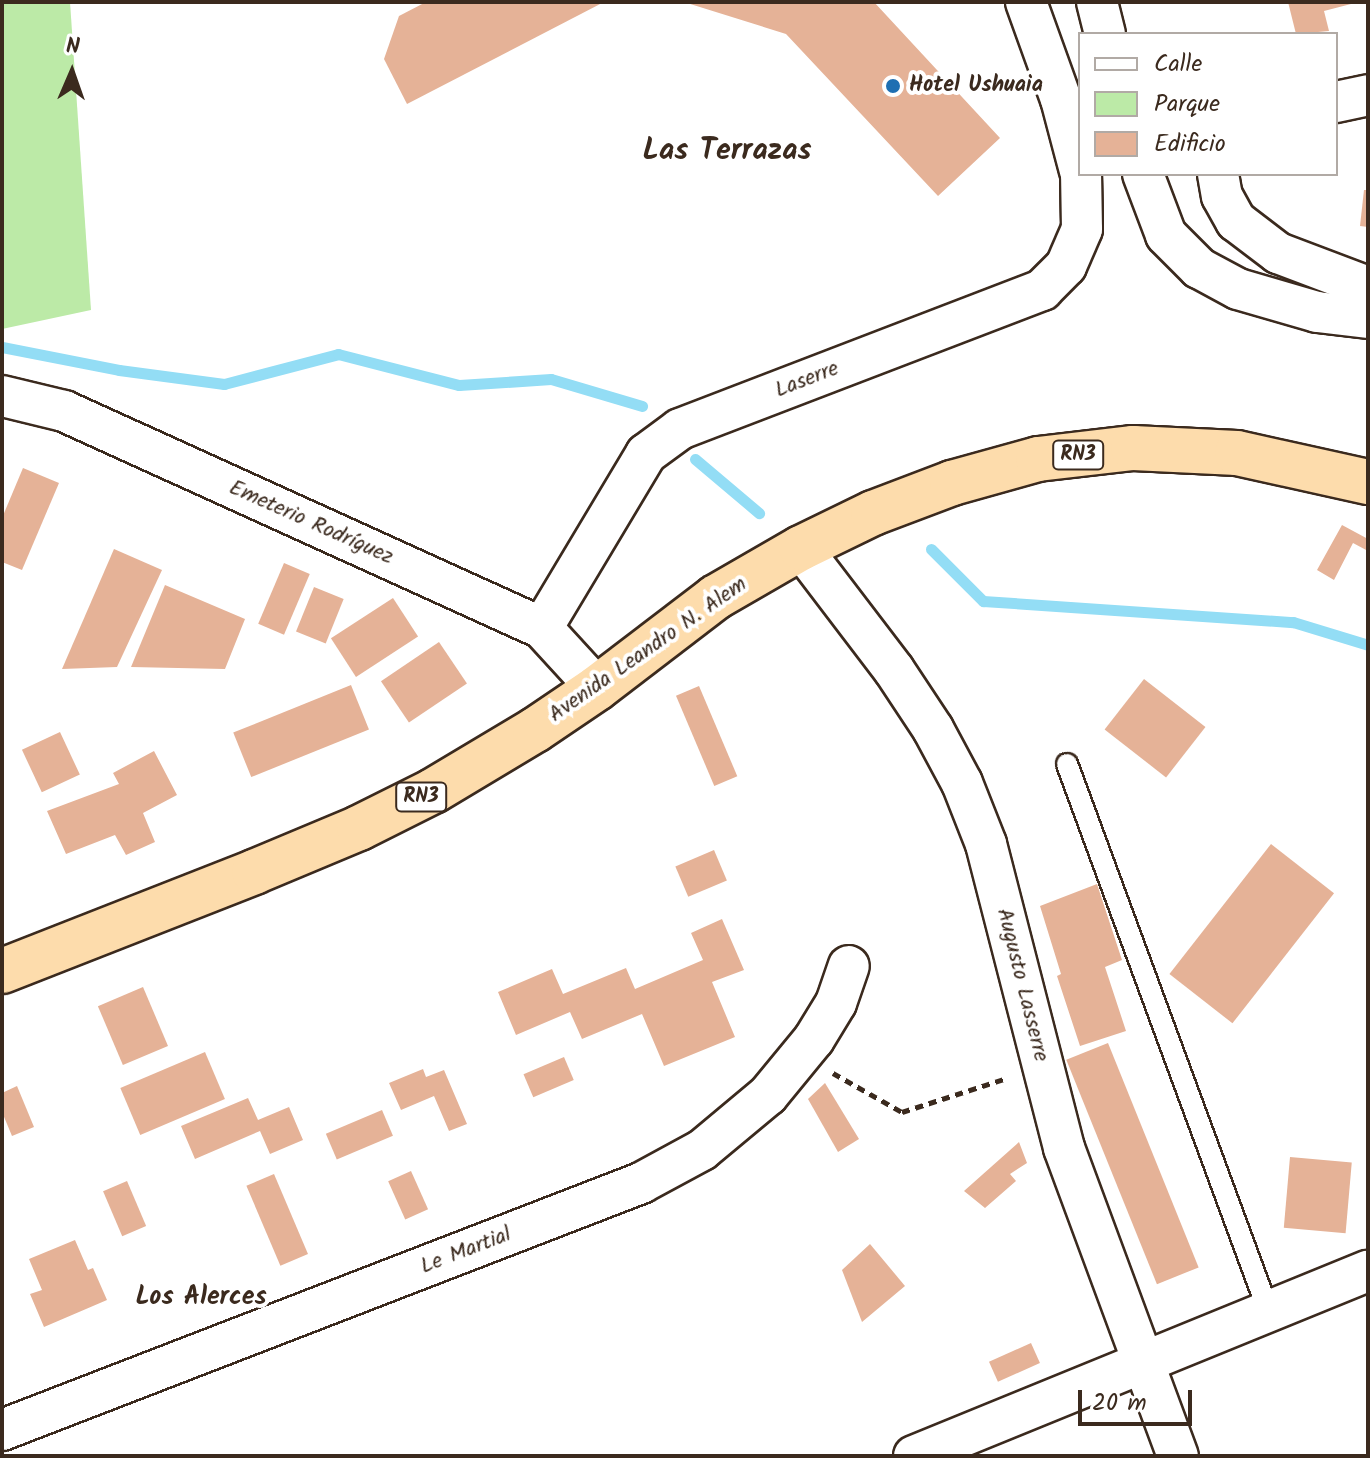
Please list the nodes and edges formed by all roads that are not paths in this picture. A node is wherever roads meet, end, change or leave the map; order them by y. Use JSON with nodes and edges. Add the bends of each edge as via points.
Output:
{"nodes":[{"id":1,"x":1026,"y":2,"type":"edge"},
{"id":2,"x":1097,"y":2,"type":"edge"},
{"id":3,"x":1104,"y":32,"type":"edge"},
{"id":4,"x":1368,"y":95,"type":"edge"},
{"id":5,"x":1338,"y":102,"type":"edge"},
{"id":6,"x":1078,"y":164,"type":"edge"},
{"id":7,"x":1080,"y":176,"type":"edge"},
{"id":8,"x":1144,"y":176,"type":"edge"},
{"id":9,"x":1218,"y":176,"type":"edge"},
{"id":10,"x":1368,"y":287,"type":"edge"},
{"id":11,"x":1368,"y":318,"type":"edge"},
{"id":12,"x":2,"y":396,"type":"edge"},
{"id":13,"x":1368,"y":482,"type":"edge"},
{"id":14,"x":801,"y":548,"type":"junction"},
{"id":15,"x":542,"y":628,"type":"junction"},
{"id":16,"x":597,"y":688,"type":"junction"},
{"id":17,"x":1067,"y":764,"type":"dead end"},
{"id":18,"x":849,"y":966,"type":"dead end"},
{"id":19,"x":2,"y":971,"type":"edge"},
{"id":20,"x":1368,"y":1271,"type":"edge"},
{"id":21,"x":1268,"y":1310,"type":"junction"},
{"id":22,"x":1141,"y":1363,"type":"junction"},
{"id":23,"x":2,"y":1430,"type":"edge"},
{"id":24,"x":914,"y":1456,"type":"edge"},
{"id":25,"x":1178,"y":1456,"type":"edge"}],
"edges":[{"from":1,"to":6,"type":"street","name":"Laserre"},
{"from":2,"to":3,"type":"street"},
{"from":4,"to":5,"type":"street"},
{"from":7,"to":15,"type":"street","name":"Laserre","via":[[1082,229],[1066,266],[1042,290],[680,429],[646,454]]},
{"from":8,"to":11,"type":"street","via":[[1166,235],[1199,268],[1238,289],[1317,312]]},
{"from":9,"to":10,"type":"street","via":[[1236,221],[1278,253]]},
{"from":12,"to":15,"type":"street","name":"Emeterio Rodríguez","via":[[64,411]]},
{"from":13,"to":14,"type":"highway","name":"Avenida Leandro N. Alem","number":"RN3","via":[[1237,453],[1133,448],[1051,457],[952,483]]},
{"from":14,"to":16,"type":"highway","name":"Avenida Leandro N. Alem","number":"RN3","via":[[716,597]]},
{"from":14,"to":22,"type":"street","name":"Augusto Lasserre","via":[[894,670],[962,783],[986,844],[1064,1148]]},
{"from":15,"to":16,"type":"street","name":"Emeterio Rodríguez"},
{"from":16,"to":19,"type":"highway","name":"Avenida Leandro N. Alem","number":"RN3","via":[[433,791],[359,828]]},
{"from":17,"to":21,"type":"lane"},
{"from":18,"to":23,"type":"street","name":"Le Martial","via":[[836,1003],[801,1055],[768,1095],[702,1150],[641,1183]]},
{"from":20,"to":21,"type":"street"},
{"from":21,"to":22,"type":"street"},
{"from":22,"to":24,"type":"street"},
{"from":22,"to":25,"type":"street","name":"Augusto Lasserre"}]}
